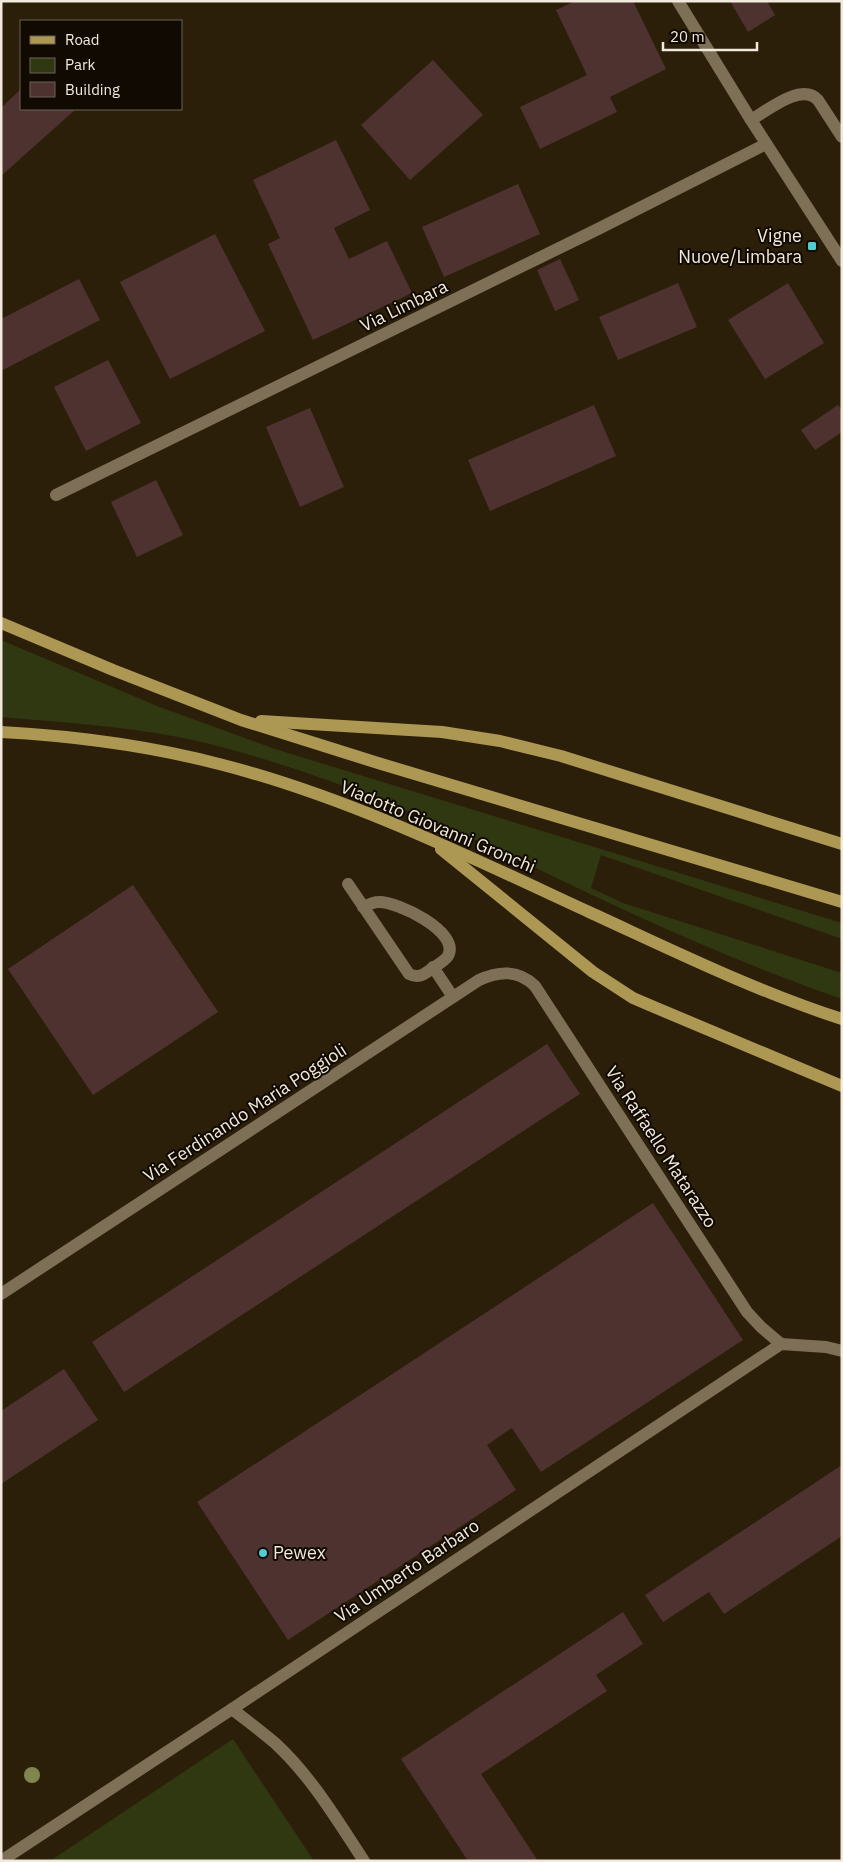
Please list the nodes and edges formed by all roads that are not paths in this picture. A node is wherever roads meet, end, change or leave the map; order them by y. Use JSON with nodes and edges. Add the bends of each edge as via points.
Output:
{"nodes":[{"id":1,"x":678,"y":1,"type":"edge"},
{"id":2,"x":751,"y":120,"type":"junction"},
{"id":3,"x":842,"y":137,"type":"edge"},
{"id":4,"x":766,"y":144,"type":"junction"},
{"id":5,"x":842,"y":261,"type":"edge"},
{"id":6,"x":56,"y":496,"type":"dead end"},
{"id":7,"x":1,"y":623,"type":"edge"},
{"id":8,"x":241,"y":720,"type":"junction"},
{"id":9,"x":1,"y":732,"type":"edge"},
{"id":10,"x":429,"y":839,"type":"junction"},
{"id":11,"x":842,"y":844,"type":"edge"},
{"id":12,"x":348,"y":884,"type":"dead end"},
{"id":13,"x":842,"y":902,"type":"edge"},
{"id":14,"x":363,"y":907,"type":"junction"},
{"id":15,"x":434,"y":968,"type":"junction"},
{"id":16,"x":512,"y":973,"type":"joint"},
{"id":17,"x":454,"y":997,"type":"junction"},
{"id":18,"x":842,"y":1019,"type":"edge"},
{"id":19,"x":842,"y":1086,"type":"edge"},
{"id":20,"x":1,"y":1294,"type":"edge"},
{"id":21,"x":781,"y":1344,"type":"junction"},
{"id":22,"x":842,"y":1351,"type":"edge"},
{"id":23,"x":232,"y":1709,"type":"junction"},
{"id":24,"x":1,"y":1861,"type":"edge"},
{"id":25,"x":364,"y":1861,"type":"edge"}],
"edges":[{"from":1,"to":2,"type":"street"},
{"from":2,"to":3,"type":"street","via":[[795,94],[806,93],[814,95]]},
{"from":2,"to":4,"type":"street"},
{"from":4,"to":5,"type":"street"},
{"from":4,"to":6,"type":"street","name":"Via Limbara"},
{"from":7,"to":8,"type":"main road","name":"Viadotto Giovanni Gronchi"},
{"from":8,"to":11,"type":"main road","via":[[442,732],[500,741],[561,756]]},
{"from":8,"to":13,"type":"main road","name":"Viadotto Giovanni Gronchi"},
{"from":9,"to":10,"type":"main road","name":"Viadotto Giovanni Gronchi","via":[[90,739],[225,765],[360,810]]},
{"from":10,"to":18,"type":"main road","name":"Viadotto Giovanni Gronchi","via":[[726,974]]},
{"from":10,"to":19,"type":"main road","via":[[609,984],[633,998]]},
{"from":12,"to":14,"type":"street"},
{"from":14,"to":15,"type":"street","via":[[409,974],[423,976]]},
{"from":14,"to":15,"type":"street","via":[[388,902],[428,920],[442,933],[449,951]]},
{"from":15,"to":17,"type":"street"},
{"from":16,"to":17,"type":"street","name":"Via Ferdinando Maria Poggioli","via":[[488,976]]},
{"from":16,"to":21,"type":"street","name":"Via Raffaello Matarazzo","via":[[535,986],[747,1312]]},
{"from":17,"to":20,"type":"street","name":"Via Ferdinando Maria Poggioli"},
{"from":21,"to":22,"type":"street","via":[[826,1346]]},
{"from":21,"to":23,"type":"street","name":"Via Umberto Barbaro"},
{"from":23,"to":24,"type":"street","name":"Via Umberto Barbaro"},
{"from":23,"to":25,"type":"street","via":[[275,1744],[299,1769]]}]}
